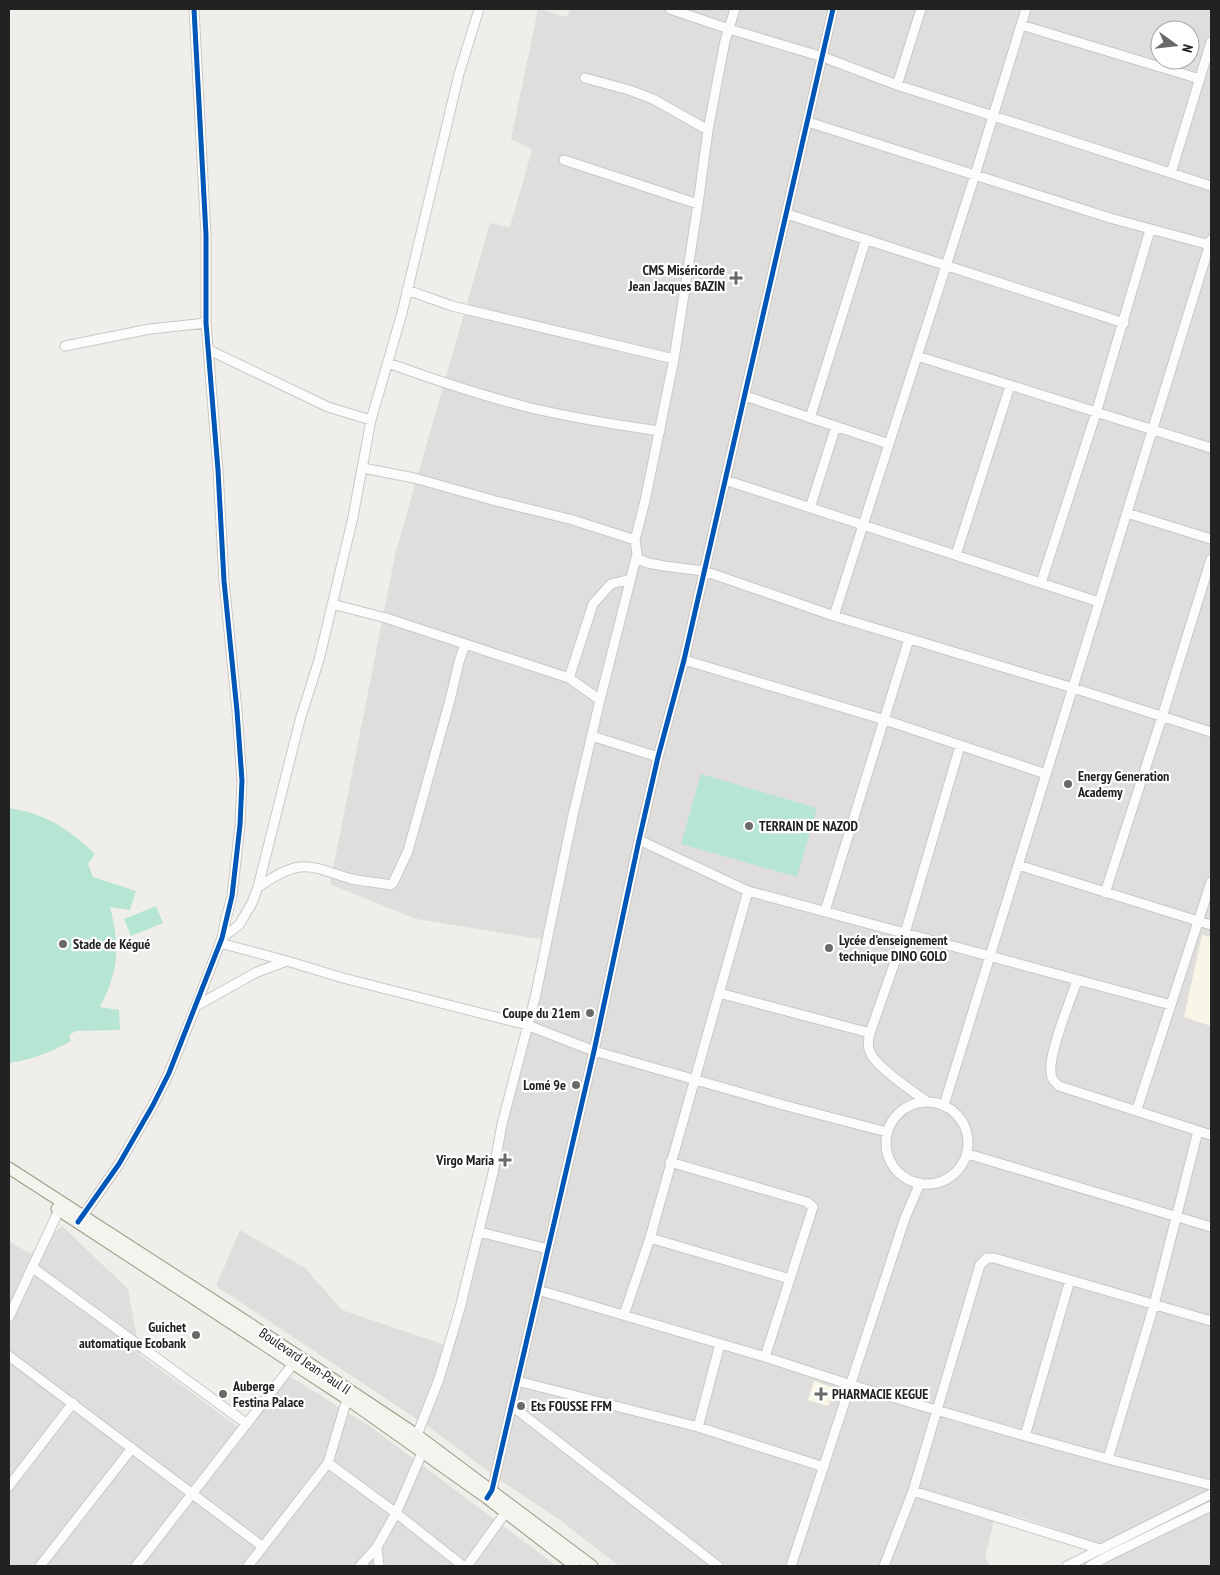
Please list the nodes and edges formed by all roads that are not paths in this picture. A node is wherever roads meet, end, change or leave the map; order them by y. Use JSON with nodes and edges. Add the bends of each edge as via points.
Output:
{"nodes":[{"id":1,"x":194,"y":9,"type":"edge"},
{"id":2,"x":479,"y":9,"type":"edge"},
{"id":3,"x":670,"y":9,"type":"edge"},
{"id":4,"x":735,"y":9,"type":"edge"},
{"id":5,"x":833,"y":9,"type":"edge"},
{"id":6,"x":921,"y":9,"type":"edge"},
{"id":7,"x":1026,"y":9,"type":"edge"},
{"id":8,"x":1021,"y":25,"type":"junction"},
{"id":9,"x":729,"y":29,"type":"junction"},
{"id":10,"x":1211,"y":42,"type":"edge"},
{"id":11,"x":823,"y":57,"type":"junction"},
{"id":12,"x":586,"y":78,"type":"dead end"},
{"id":13,"x":1200,"y":79,"type":"junction"},
{"id":14,"x":897,"y":85,"type":"junction"},
{"id":15,"x":992,"y":116,"type":"junction"},
{"id":16,"x":808,"y":122,"type":"junction"},
{"id":17,"x":708,"y":130,"type":"junction"},
{"id":18,"x":564,"y":160,"type":"dead end"},
{"id":19,"x":1171,"y":173,"type":"junction"},
{"id":20,"x":975,"y":175,"type":"junction"},
{"id":21,"x":1211,"y":186,"type":"edge"},
{"id":22,"x":698,"y":204,"type":"junction"},
{"id":23,"x":787,"y":214,"type":"junction"},
{"id":24,"x":1150,"y":230,"type":"junction"},
{"id":25,"x":866,"y":239,"type":"junction"},
{"id":26,"x":1210,"y":243,"type":"edge"},
{"id":27,"x":946,"y":265,"type":"junction"},
{"id":28,"x":407,"y":290,"type":"junction"},
{"id":29,"x":206,"y":323,"type":"junction"},
{"id":30,"x":1124,"y":323,"type":"junction"},
{"id":31,"x":65,"y":346,"type":"dead end"},
{"id":32,"x":209,"y":350,"type":"junction"},
{"id":33,"x":917,"y":356,"type":"junction"},
{"id":34,"x":674,"y":359,"type":"junction"},
{"id":35,"x":388,"y":363,"type":"junction"},
{"id":36,"x":1010,"y":386,"type":"junction"},
{"id":37,"x":745,"y":396,"type":"junction"},
{"id":38,"x":1096,"y":413,"type":"junction"},
{"id":39,"x":810,"y":418,"type":"junction"},
{"id":40,"x":371,"y":420,"type":"junction"},
{"id":41,"x":836,"y":426,"type":"junction"},
{"id":42,"x":1152,"y":430,"type":"junction"},
{"id":43,"x":660,"y":431,"type":"junction"},
{"id":44,"x":889,"y":444,"type":"junction"},
{"id":45,"x":1211,"y":448,"type":"edge"},
{"id":46,"x":363,"y":468,"type":"junction"},
{"id":47,"x":725,"y":480,"type":"junction"},
{"id":48,"x":810,"y":508,"type":"junction"},
{"id":49,"x":1127,"y":513,"type":"junction"},
{"id":50,"x":863,"y":525,"type":"junction"},
{"id":51,"x":1211,"y":539,"type":"edge"},
{"id":52,"x":635,"y":540,"type":"junction"},
{"id":53,"x":956,"y":555,"type":"junction"},
{"id":54,"x":636,"y":556,"type":"junction"},
{"id":55,"x":1211,"y":559,"type":"edge"},
{"id":56,"x":704,"y":571,"type":"junction"},
{"id":57,"x":630,"y":579,"type":"junction"},
{"id":58,"x":1041,"y":583,"type":"junction"},
{"id":59,"x":1099,"y":602,"type":"junction"},
{"id":60,"x":332,"y":604,"type":"junction"},
{"id":61,"x":834,"y":616,"type":"junction"},
{"id":62,"x":909,"y":639,"type":"junction"},
{"id":63,"x":465,"y":644,"type":"junction"},
{"id":64,"x":684,"y":660,"type":"junction"},
{"id":65,"x":569,"y":678,"type":"junction"},
{"id":66,"x":1073,"y":688,"type":"junction"},
{"id":67,"x":600,"y":700,"type":"junction"},
{"id":68,"x":1162,"y":717,"type":"junction"},
{"id":69,"x":885,"y":720,"type":"junction"},
{"id":70,"x":1211,"y":732,"type":"edge"},
{"id":71,"x":592,"y":736,"type":"junction"},
{"id":72,"x":960,"y":746,"type":"junction"},
{"id":73,"x":658,"y":757,"type":"junction"},
{"id":74,"x":1046,"y":774,"type":"junction"},
{"id":75,"x":639,"y":840,"type":"junction"},
{"id":76,"x":1018,"y":865,"type":"junction"},
{"id":77,"x":1211,"y":882,"type":"edge"},
{"id":78,"x":258,"y":887,"type":"junction"},
{"id":79,"x":748,"y":891,"type":"junction"},
{"id":80,"x":1105,"y":893,"type":"junction"},
{"id":81,"x":825,"y":911,"type":"junction"},
{"id":82,"x":1198,"y":921,"type":"junction"},
{"id":83,"x":1211,"y":925,"type":"edge"},
{"id":84,"x":905,"y":933,"type":"junction"},
{"id":85,"x":221,"y":940,"type":"junction"},
{"id":86,"x":990,"y":957,"type":"junction"},
{"id":87,"x":287,"y":961,"type":"junction"},
{"id":88,"x":1077,"y":981,"type":"junction"},
{"id":89,"x":719,"y":993,"type":"junction"},
{"id":90,"x":1171,"y":1005,"type":"junction"},
{"id":91,"x":196,"y":1006,"type":"junction"},
{"id":92,"x":527,"y":1025,"type":"junction"},
{"id":93,"x":870,"y":1033,"type":"junction"},
{"id":94,"x":594,"y":1051,"type":"junction"},
{"id":95,"x":694,"y":1079,"type":"junction"},
{"id":96,"x":926,"y":1101,"type":"junction"},
{"id":97,"x":944,"y":1104,"type":"junction"},
{"id":98,"x":1137,"y":1110,"type":"junction"},
{"id":99,"x":1198,"y":1131,"type":"junction"},
{"id":100,"x":887,"y":1132,"type":"junction"},
{"id":101,"x":1211,"y":1135,"type":"edge"},
{"id":102,"x":968,"y":1154,"type":"junction"},
{"id":103,"x":670,"y":1162,"type":"junction"},
{"id":104,"x":9,"y":1168,"type":"edge"},
{"id":105,"x":9,"y":1175,"type":"edge"},
{"id":106,"x":920,"y":1184,"type":"junction"},
{"id":107,"x":59,"y":1210,"type":"junction"},
{"id":108,"x":1175,"y":1217,"type":"junction"},
{"id":109,"x":80,"y":1219,"type":"junction"},
{"id":110,"x":1211,"y":1227,"type":"edge"},
{"id":111,"x":479,"y":1232,"type":"junction"},
{"id":112,"x":650,"y":1238,"type":"junction"},
{"id":113,"x":548,"y":1249,"type":"junction"},
{"id":114,"x":32,"y":1267,"type":"junction"},
{"id":115,"x":790,"y":1279,"type":"junction"},
{"id":116,"x":1070,"y":1280,"type":"junction"},
{"id":117,"x":538,"y":1290,"type":"junction"},
{"id":118,"x":1154,"y":1305,"type":"junction"},
{"id":119,"x":624,"y":1315,"type":"junction"},
{"id":120,"x":9,"y":1316,"type":"edge"},
{"id":121,"x":1211,"y":1321,"type":"edge"},
{"id":122,"x":720,"y":1344,"type":"junction"},
{"id":123,"x":9,"y":1356,"type":"edge"},
{"id":124,"x":765,"y":1358,"type":"junction"},
{"id":125,"x":293,"y":1364,"type":"junction"},
{"id":126,"x":517,"y":1381,"type":"junction"},
{"id":127,"x":851,"y":1385,"type":"junction"},
{"id":128,"x":347,"y":1400,"type":"junction"},
{"id":129,"x":73,"y":1403,"type":"junction"},
{"id":130,"x":512,"y":1406,"type":"junction"},
{"id":131,"x":937,"y":1410,"type":"junction"},
{"id":132,"x":247,"y":1424,"type":"junction"},
{"id":133,"x":698,"y":1427,"type":"junction"},
{"id":134,"x":416,"y":1435,"type":"junction"},
{"id":135,"x":1026,"y":1436,"type":"junction"},
{"id":136,"x":132,"y":1448,"type":"junction"},
{"id":137,"x":422,"y":1453,"type":"junction"},
{"id":138,"x":1108,"y":1460,"type":"junction"},
{"id":139,"x":328,"y":1463,"type":"junction"},
{"id":140,"x":824,"y":1467,"type":"junction"},
{"id":141,"x":1211,"y":1485,"type":"edge"},
{"id":142,"x":9,"y":1486,"type":"edge"},
{"id":143,"x":913,"y":1491,"type":"junction"},
{"id":144,"x":192,"y":1494,"type":"junction"},
{"id":145,"x":490,"y":1494,"type":"junction"},
{"id":146,"x":1211,"y":1494,"type":"edge"},
{"id":147,"x":1211,"y":1506,"type":"edge"},
{"id":148,"x":506,"y":1512,"type":"junction"},
{"id":149,"x":396,"y":1513,"type":"junction"},
{"id":150,"x":263,"y":1547,"type":"junction"},
{"id":151,"x":377,"y":1547,"type":"junction"},
{"id":152,"x":1100,"y":1549,"type":"junction"},
{"id":153,"x":40,"y":1566,"type":"edge"},
{"id":154,"x":136,"y":1566,"type":"edge"},
{"id":155,"x":248,"y":1566,"type":"edge"},
{"id":156,"x":360,"y":1566,"type":"edge"},
{"id":157,"x":379,"y":1566,"type":"edge"},
{"id":158,"x":462,"y":1566,"type":"edge"},
{"id":159,"x":467,"y":1566,"type":"edge"},
{"id":160,"x":575,"y":1566,"type":"edge"},
{"id":161,"x":592,"y":1566,"type":"edge"},
{"id":162,"x":718,"y":1566,"type":"edge"},
{"id":163,"x":791,"y":1566,"type":"edge"},
{"id":164,"x":884,"y":1566,"type":"edge"},
{"id":165,"x":1067,"y":1566,"type":"edge"},
{"id":166,"x":1090,"y":1566,"type":"edge"}],
"edges":[{"from":1,"to":29,"type":"street","via":[[206,235]]},
{"from":2,"to":28,"type":"street","via":[[459,74]]},
{"from":3,"to":9,"type":"street"},
{"from":4,"to":9,"type":"street"},
{"from":5,"to":11,"type":"street"},
{"from":6,"to":14,"type":"street"},
{"from":7,"to":8,"type":"street"},
{"from":8,"to":13,"type":"street"},
{"from":8,"to":15,"type":"street"},
{"from":9,"to":11,"type":"street"},
{"from":9,"to":17,"type":"street"},
{"from":10,"to":13,"type":"street"},
{"from":11,"to":14,"type":"street"},
{"from":11,"to":16,"type":"street"},
{"from":12,"to":17,"type":"street","via":[[653,99]]},
{"from":13,"to":19,"type":"street"},
{"from":14,"to":15,"type":"street"},
{"from":15,"to":19,"type":"street"},
{"from":15,"to":20,"type":"street"},
{"from":16,"to":20,"type":"street"},
{"from":16,"to":23,"type":"street"},
{"from":17,"to":22,"type":"street"},
{"from":18,"to":22,"type":"street"},
{"from":19,"to":21,"type":"street"},
{"from":20,"to":24,"type":"street"},
{"from":20,"to":27,"type":"street"},
{"from":22,"to":34,"type":"street"},
{"from":23,"to":25,"type":"street"},
{"from":23,"to":37,"type":"street"},
{"from":24,"to":26,"type":"street"},
{"from":24,"to":30,"type":"street"},
{"from":25,"to":27,"type":"street"},
{"from":25,"to":39,"type":"street"},
{"from":26,"to":42,"type":"street"},
{"from":27,"to":30,"type":"street"},
{"from":27,"to":33,"type":"street"},
{"from":28,"to":34,"type":"street","via":[[452,306]]},
{"from":28,"to":35,"type":"street"},
{"from":29,"to":31,"type":"street"},
{"from":29,"to":32,"type":"street"},
{"from":30,"to":38,"type":"street"},
{"from":32,"to":40,"type":"street","via":[[328,406]]},
{"from":32,"to":85,"type":"street","via":[[224,581],[242,781],[232,896]]},
{"from":33,"to":36,"type":"street"},
{"from":33,"to":44,"type":"street"},
{"from":34,"to":43,"type":"street"},
{"from":35,"to":40,"type":"street"},
{"from":35,"to":43,"type":"street","via":[[531,408]]},
{"from":36,"to":38,"type":"street"},
{"from":36,"to":53,"type":"street"},
{"from":37,"to":39,"type":"street"},
{"from":37,"to":47,"type":"street"},
{"from":38,"to":42,"type":"street"},
{"from":38,"to":58,"type":"street"},
{"from":39,"to":41,"type":"street"},
{"from":40,"to":46,"type":"street"},
{"from":41,"to":44,"type":"street"},
{"from":41,"to":48,"type":"street"},
{"from":42,"to":45,"type":"street"},
{"from":42,"to":49,"type":"street"},
{"from":43,"to":52,"type":"street"},
{"from":44,"to":50,"type":"street"},
{"from":46,"to":52,"type":"street","via":[[414,478],[573,520]]},
{"from":46,"to":60,"type":"street"},
{"from":47,"to":48,"type":"street"},
{"from":47,"to":56,"type":"street"},
{"from":48,"to":50,"type":"street"},
{"from":49,"to":51,"type":"street"},
{"from":49,"to":59,"type":"street"},
{"from":50,"to":53,"type":"street"},
{"from":50,"to":61,"type":"street"},
{"from":52,"to":54,"type":"street"},
{"from":53,"to":58,"type":"street"},
{"from":54,"to":56,"type":"street","via":[[648,563]]},
{"from":54,"to":57,"type":"street"},
{"from":55,"to":68,"type":"street"},
{"from":56,"to":61,"type":"street"},
{"from":56,"to":64,"type":"street"},
{"from":57,"to":65,"type":"street","via":[[610,584],[593,604]]},
{"from":57,"to":67,"type":"street"},
{"from":58,"to":59,"type":"street"},
{"from":59,"to":66,"type":"street"},
{"from":60,"to":63,"type":"street"},
{"from":60,"to":78,"type":"street"},
{"from":61,"to":62,"type":"street"},
{"from":62,"to":66,"type":"street"},
{"from":62,"to":69,"type":"street"},
{"from":63,"to":65,"type":"street"},
{"from":63,"to":78,"type":"street","via":[[408,851],[393,883],[372,882],[301,867],[282,873]]},
{"from":64,"to":69,"type":"street"},
{"from":64,"to":73,"type":"street"},
{"from":65,"to":67,"type":"street"},
{"from":66,"to":68,"type":"street"},
{"from":66,"to":74,"type":"street"},
{"from":67,"to":71,"type":"street"},
{"from":68,"to":70,"type":"street"},
{"from":68,"to":80,"type":"street"},
{"from":69,"to":72,"type":"street"},
{"from":69,"to":81,"type":"street"},
{"from":71,"to":73,"type":"street"},
{"from":71,"to":92,"type":"street"},
{"from":72,"to":74,"type":"street"},
{"from":72,"to":84,"type":"street"},
{"from":73,"to":75,"type":"street"},
{"from":74,"to":76,"type":"street"},
{"from":75,"to":79,"type":"street"},
{"from":75,"to":94,"type":"street"},
{"from":76,"to":80,"type":"street"},
{"from":76,"to":86,"type":"street"},
{"from":77,"to":82,"type":"street"},
{"from":78,"to":85,"type":"street","via":[[239,925]]},
{"from":79,"to":81,"type":"street"},
{"from":79,"to":89,"type":"street"},
{"from":80,"to":82,"type":"street"},
{"from":81,"to":84,"type":"street"},
{"from":82,"to":83,"type":"street"},
{"from":82,"to":90,"type":"street"},
{"from":84,"to":86,"type":"street"},
{"from":84,"to":93,"type":"street"},
{"from":85,"to":87,"type":"street"},
{"from":85,"to":91,"type":"street"},
{"from":86,"to":88,"type":"street"},
{"from":86,"to":97,"type":"street"},
{"from":87,"to":91,"type":"street","via":[[257,972]]},
{"from":87,"to":92,"type":"street"},
{"from":88,"to":90,"type":"street"},
{"from":88,"to":98,"type":"street","via":[[1052,1057],[1052,1080],[1059,1086]]},
{"from":89,"to":93,"type":"street"},
{"from":89,"to":95,"type":"street"},
{"from":90,"to":98,"type":"street"},
{"from":91,"to":109,"type":"street","via":[[153,1105],[119,1164]]},
{"from":92,"to":94,"type":"street"},
{"from":92,"to":111,"type":"street"},
{"from":93,"to":96,"type":"street","via":[[870,1054]]},
{"from":94,"to":95,"type":"street"},
{"from":94,"to":113,"type":"street"},
{"from":95,"to":100,"type":"street"},
{"from":95,"to":103,"type":"street"},
{"from":96,"to":97,"type":"street"},
{"from":96,"to":100,"type":"street","via":[[902,1110]]},
{"from":97,"to":102,"type":"street","via":[[962,1119],[967,1130]]},
{"from":98,"to":99,"type":"street"},
{"from":99,"to":101,"type":"street"},
{"from":99,"to":108,"type":"street"},
{"from":100,"to":106,"type":"street","via":[[889,1159],[908,1180]]},
{"from":102,"to":106,"type":"street","via":[[963,1165],[945,1181]]},
{"from":102,"to":108,"type":"street"},
{"from":103,"to":112,"type":"street"},
{"from":103,"to":115,"type":"street","via":[[812,1205]]},
{"from":104,"to":109,"type":"main road","name":"Boulevard Jean-Paul II"},
{"from":105,"to":107,"type":"main road","name":"Boulevard Jean-Paul II"},
{"from":106,"to":127,"type":"street","via":[[904,1218]]},
{"from":107,"to":109,"type":"main road","name":"Boulevard Jean-Paul II"},
{"from":107,"to":114,"type":"street"},
{"from":108,"to":110,"type":"street"},
{"from":108,"to":118,"type":"street"},
{"from":109,"to":125,"type":"main road","name":"Boulevard Jean-Paul II"},
{"from":109,"to":134,"type":"main road","name":"Boulevard Jean-Paul II","via":[[241,1318]]},
{"from":111,"to":113,"type":"street"},
{"from":111,"to":134,"type":"street","via":[[439,1379]]},
{"from":112,"to":115,"type":"street"},
{"from":112,"to":119,"type":"street"},
{"from":113,"to":117,"type":"street"},
{"from":114,"to":120,"type":"street"},
{"from":114,"to":132,"type":"street"},
{"from":115,"to":124,"type":"street"},
{"from":116,"to":118,"type":"street"},
{"from":116,"to":131,"type":"street","via":[[986,1258],[980,1265]]},
{"from":116,"to":135,"type":"street"},
{"from":117,"to":119,"type":"street"},
{"from":117,"to":126,"type":"street"},
{"from":118,"to":121,"type":"street"},
{"from":118,"to":138,"type":"street"},
{"from":119,"to":122,"type":"street"},
{"from":122,"to":124,"type":"street"},
{"from":122,"to":133,"type":"street"},
{"from":123,"to":129,"type":"street"},
{"from":124,"to":127,"type":"street"},
{"from":125,"to":128,"type":"main road","name":"Boulevard Jean-Paul II"},
{"from":125,"to":132,"type":"street"},
{"from":126,"to":130,"type":"street"},
{"from":126,"to":133,"type":"street"},
{"from":127,"to":131,"type":"street"},
{"from":127,"to":140,"type":"street"},
{"from":128,"to":137,"type":"main road","name":"Boulevard Jean-Paul II"},
{"from":128,"to":139,"type":"street"},
{"from":129,"to":136,"type":"street"},
{"from":129,"to":142,"type":"street"},
{"from":130,"to":145,"type":"street"},
{"from":130,"to":162,"type":"street"},
{"from":131,"to":135,"type":"street"},
{"from":131,"to":143,"type":"street"},
{"from":132,"to":144,"type":"street"},
{"from":133,"to":140,"type":"street"},
{"from":134,"to":145,"type":"main road","name":"Boulevard Jean-Paul II"},
{"from":135,"to":138,"type":"street"},
{"from":136,"to":144,"type":"street"},
{"from":136,"to":153,"type":"street"},
{"from":137,"to":145,"type":"main road","name":"Boulevard Jean-Paul II"},
{"from":137,"to":149,"type":"street"},
{"from":138,"to":141,"type":"street"},
{"from":139,"to":149,"type":"street"},
{"from":139,"to":150,"type":"street"},
{"from":140,"to":163,"type":"street"},
{"from":143,"to":152,"type":"street"},
{"from":143,"to":164,"type":"street"},
{"from":144,"to":150,"type":"street"},
{"from":144,"to":154,"type":"street"},
{"from":145,"to":148,"type":"main road","name":"Boulevard Jean-Paul II"},
{"from":145,"to":161,"type":"main road","name":"Boulevard Jean-Paul II"},
{"from":146,"to":152,"type":"street"},
{"from":147,"to":166,"type":"street"},
{"from":148,"to":159,"type":"street"},
{"from":148,"to":160,"type":"main road","name":"Boulevard Jean-Paul II"},
{"from":149,"to":151,"type":"street"},
{"from":149,"to":158,"type":"street"},
{"from":150,"to":155,"type":"street"},
{"from":151,"to":156,"type":"street"},
{"from":151,"to":157,"type":"street"},
{"from":152,"to":165,"type":"street"}]}
